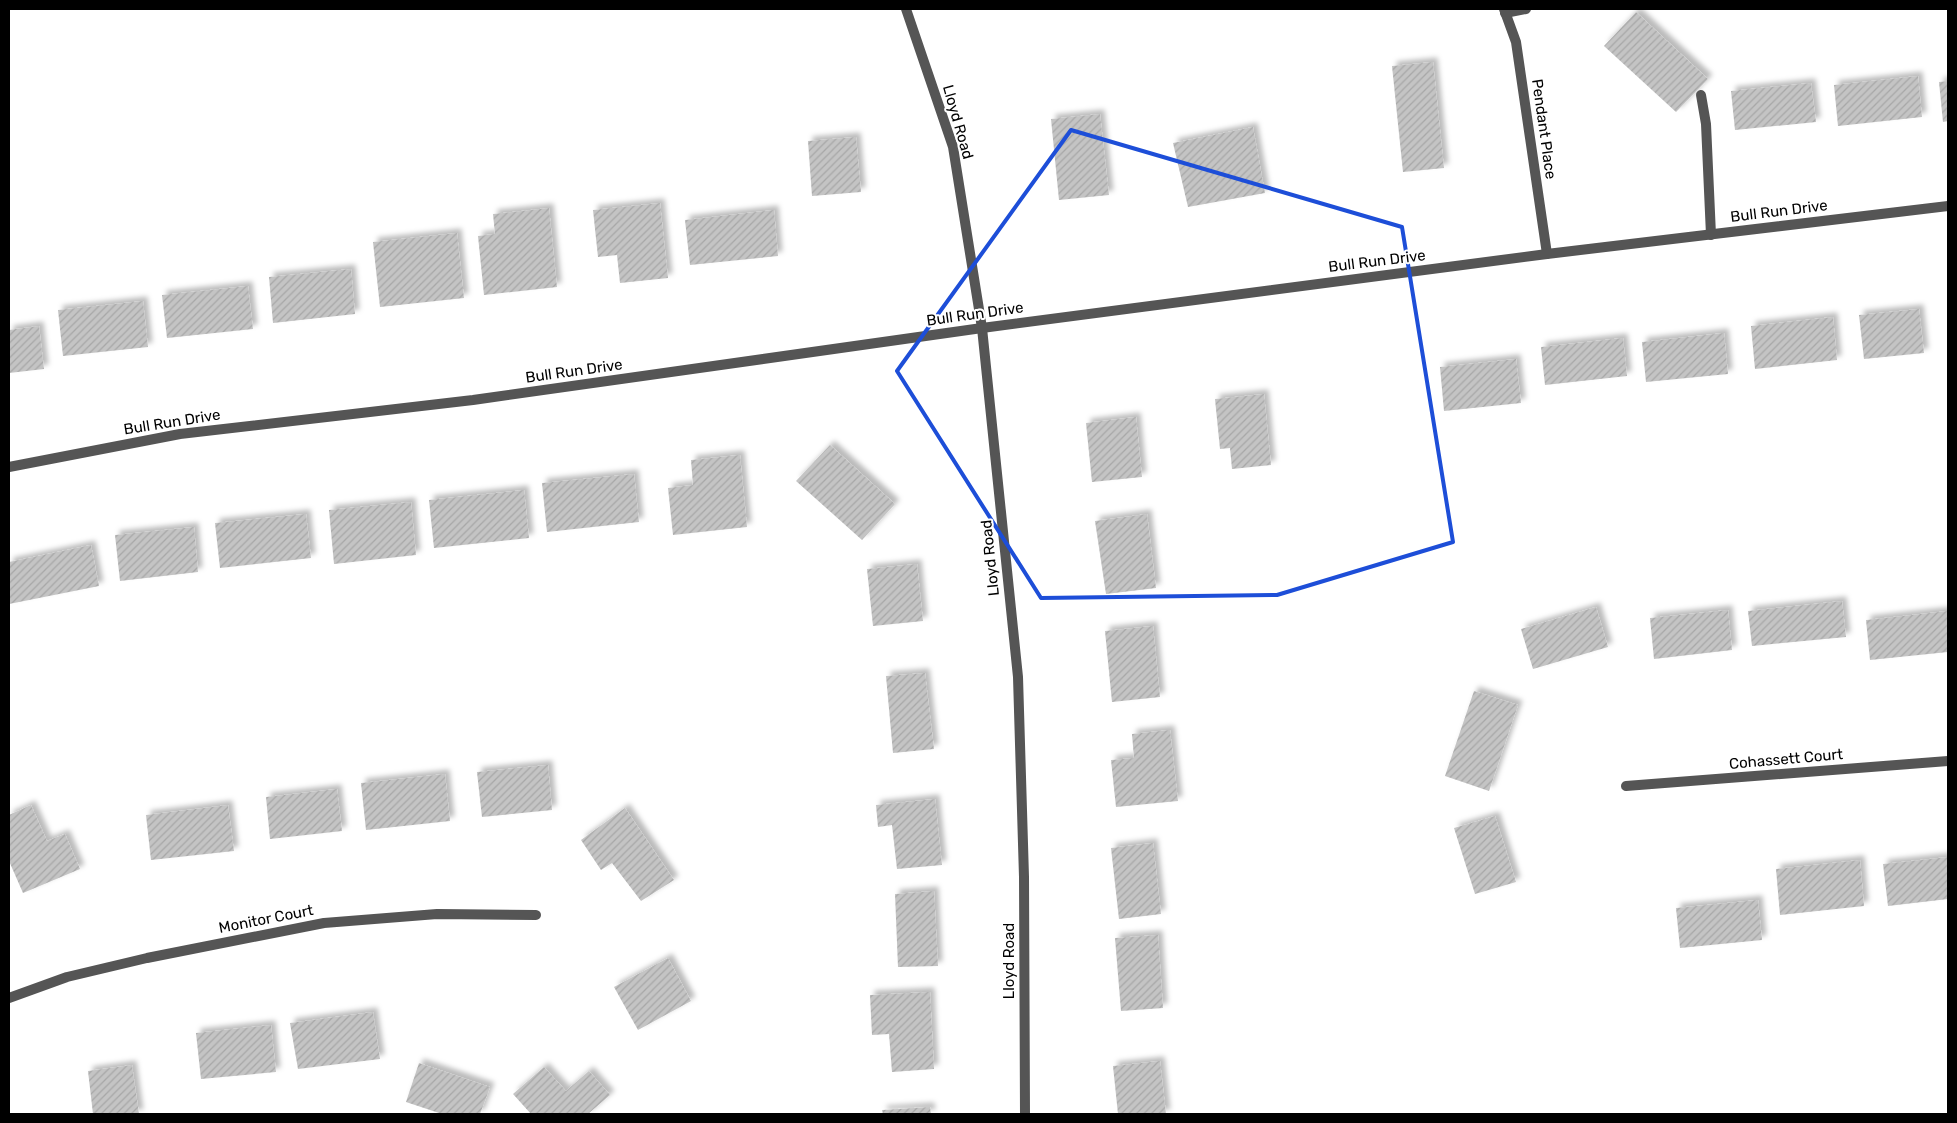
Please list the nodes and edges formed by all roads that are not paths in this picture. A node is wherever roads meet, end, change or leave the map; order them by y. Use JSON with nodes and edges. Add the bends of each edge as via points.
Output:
{"nodes":[{"id":1,"x":906,"y":9,"type":"edge"},
{"id":2,"x":1526,"y":9,"type":"edge"},
{"id":3,"x":1505,"y":11,"type":"edge"},
{"id":4,"x":1701,"y":95,"type":"dead end"},
{"id":5,"x":1948,"y":206,"type":"edge"},
{"id":6,"x":1712,"y":235,"type":"junction"},
{"id":7,"x":1547,"y":254,"type":"junction"},
{"id":8,"x":982,"y":328,"type":"junction"},
{"id":9,"x":9,"y":467,"type":"edge"},
{"id":10,"x":1948,"y":761,"type":"edge"},
{"id":11,"x":1626,"y":786,"type":"dead end"},
{"id":12,"x":536,"y":915,"type":"dead end"},
{"id":13,"x":9,"y":998,"type":"edge"},
{"id":14,"x":1025,"y":1114,"type":"edge"}],
"edges":[{"from":1,"to":8,"type":"street","name":"Lloyd Road","via":[[953,147]]},
{"from":2,"to":3,"type":"street"},
{"from":3,"to":7,"type":"street","name":"Pendant Place","via":[[1516,42]]},
{"from":4,"to":6,"type":"street","via":[[1706,124]]},
{"from":5,"to":6,"type":"street","name":"Bull Run Drive"},
{"from":6,"to":7,"type":"street","name":"Bull Run Drive"},
{"from":7,"to":8,"type":"street","name":"Bull Run Drive"},
{"from":8,"to":9,"type":"street","name":"Bull Run Drive","via":[[472,400],[180,434]]},
{"from":8,"to":14,"type":"street","name":"Lloyd Road","via":[[1018,677],[1024,877]]},
{"from":10,"to":11,"type":"street","name":"Cohassett Court"},
{"from":12,"to":13,"type":"street","name":"Monitor Court","via":[[437,914],[324,923],[146,958],[68,978]]}]}
